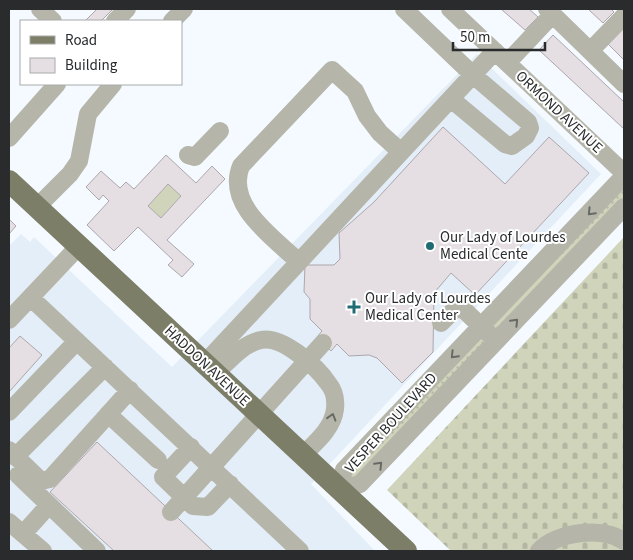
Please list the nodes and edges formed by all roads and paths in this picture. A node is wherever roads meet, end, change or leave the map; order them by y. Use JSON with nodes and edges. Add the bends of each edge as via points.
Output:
{"nodes":[{"id":1,"x":40,"y":9,"type":"edge"},
{"id":2,"x":128,"y":9,"type":"edge"},
{"id":3,"x":184,"y":9,"type":"edge"},
{"id":4,"x":404,"y":9,"type":"edge"},
{"id":5,"x":450,"y":9,"type":"edge"},
{"id":6,"x":550,"y":11,"type":"edge"},
{"id":7,"x":624,"y":16,"type":"edge"},
{"id":8,"x":52,"y":20,"type":"edge"},
{"id":9,"x":116,"y":20,"type":"edge"},
{"id":10,"x":173,"y":20,"type":"edge"},
{"id":11,"x":590,"y":51,"type":"junction"},
{"id":12,"x":501,"y":57,"type":"junction"},
{"id":13,"x":473,"y":75,"type":"junction"},
{"id":14,"x":624,"y":84,"type":"edge"},
{"id":15,"x":56,"y":85,"type":"edge"},
{"id":16,"x":112,"y":85,"type":"edge"},
{"id":17,"x":451,"y":98,"type":"junction"},
{"id":18,"x":220,"y":131,"type":"dead end"},
{"id":19,"x":9,"y":138,"type":"edge"},
{"id":20,"x":401,"y":152,"type":"junction"},
{"id":21,"x":188,"y":155,"type":"dead end"},
{"id":22,"x":624,"y":175,"type":"edge"},
{"id":23,"x":9,"y":180,"type":"edge"},
{"id":24,"x":37,"y":207,"type":"junction"},
{"id":25,"x":624,"y":207,"type":"edge"},
{"id":26,"x":79,"y":246,"type":"junction"},
{"id":27,"x":299,"y":262,"type":"junction"},
{"id":28,"x":31,"y":298,"type":"junction"},
{"id":29,"x":9,"y":320,"type":"edge"},
{"id":30,"x":441,"y":323,"type":"dead end"},
{"id":31,"x":481,"y":326,"type":"junction"},
{"id":32,"x":77,"y":341,"type":"junction"},
{"id":33,"x":497,"y":341,"type":"junction"},
{"id":34,"x":323,"y":343,"type":"dead end"},
{"id":35,"x":307,"y":362,"type":"junction"},
{"id":36,"x":105,"y":367,"type":"junction"},
{"id":37,"x":210,"y":368,"type":"junction"},
{"id":38,"x":130,"y":390,"type":"junction"},
{"id":39,"x":9,"y":412,"type":"edge"},
{"id":40,"x":108,"y":414,"type":"junction"},
{"id":41,"x":260,"y":414,"type":"junction"},
{"id":42,"x":191,"y":447,"type":"junction"},
{"id":43,"x":304,"y":455,"type":"junction"},
{"id":44,"x":11,"y":458,"type":"edge"},
{"id":45,"x":158,"y":460,"type":"dead end"},
{"id":46,"x":211,"y":466,"type":"junction"},
{"id":47,"x":230,"y":484,"type":"junction"},
{"id":48,"x":339,"y":490,"type":"junction"},
{"id":49,"x":183,"y":496,"type":"junction"},
{"id":50,"x":49,"y":505,"type":"junction"},
{"id":51,"x":171,"y":512,"type":"dead end"},
{"id":52,"x":9,"y":522,"type":"edge"},
{"id":53,"x":23,"y":534,"type":"junction"},
{"id":54,"x":624,"y":541,"type":"edge"},
{"id":55,"x":43,"y":551,"type":"edge"},
{"id":56,"x":97,"y":551,"type":"edge"},
{"id":57,"x":300,"y":551,"type":"edge"},
{"id":58,"x":406,"y":551,"type":"edge"},
{"id":59,"x":539,"y":551,"type":"edge"}],
"edges":[{"from":1,"to":8,"type":"street"},
{"from":2,"to":9,"type":"street"},
{"from":3,"to":10,"type":"street"},
{"from":4,"to":13,"type":"street"},
{"from":5,"to":12,"type":"street","name":"ORMOND AVENUE"},
{"from":6,"to":11,"type":"street"},
{"from":6,"to":12,"type":"street"},
{"from":7,"to":11,"type":"street"},
{"from":11,"to":14,"type":"street"},
{"from":12,"to":13,"type":"street"},
{"from":12,"to":22,"type":"street","name":"ORMOND AVENUE"},
{"from":13,"to":17,"type":"street"},
{"from":13,"to":17,"type":"street","via":[[528,122],[530,128],[526,136],[512,146],[505,144]]},
{"from":15,"to":19,"type":"street"},
{"from":16,"to":24,"type":"street","via":[[88,114],[79,161]]},
{"from":17,"to":20,"type":"street"},
{"from":18,"to":21,"type":"street","via":[[195,157]]},
{"from":20,"to":27,"type":"street"},
{"from":20,"to":27,"type":"street","via":[[367,116],[355,91],[332,70],[241,166],[236,177],[245,210]]},
{"from":22,"to":31,"type":"street","name":"VESPER BOULEVARD","one_way":true},
{"from":23,"to":24,"type":"main road","name":"HADDON AVENUE"},
{"from":24,"to":26,"type":"main road","name":"HADDON AVENUE"},
{"from":33,"to":25,"type":"street","name":"VESPER BOULEVARD","one_way":true},
{"from":26,"to":28,"type":"street"},
{"from":26,"to":37,"type":"main road","name":"HADDON AVENUE"},
{"from":27,"to":37,"type":"street"},
{"from":28,"to":29,"type":"street"},
{"from":28,"to":32,"type":"street"},
{"from":30,"to":31,"type":"street","via":[[459,305]]},
{"from":31,"to":33,"type":"street"},
{"from":31,"to":48,"type":"street","name":"VESPER BOULEVARD","one_way":true,"via":[[344,470]]},
{"from":32,"to":36,"type":"street"},
{"from":32,"to":39,"type":"street"},
{"from":48,"to":33,"type":"street","name":"VESPER BOULEVARD","one_way":true,"via":[[360,484]]},
{"from":34,"to":35,"type":"street"},
{"from":35,"to":37,"type":"street","via":[[285,344],[263,339]]},
{"from":35,"to":41,"type":"street"},
{"from":43,"to":35,"type":"street","one_way":true,"via":[[329,427],[335,407],[329,384]]},
{"from":36,"to":38,"type":"street"},
{"from":36,"to":44,"type":"street"},
{"from":37,"to":41,"type":"main road","name":"HADDON AVENUE"},
{"from":38,"to":40,"type":"street"},
{"from":38,"to":42,"type":"street"},
{"from":40,"to":44,"type":"street","via":[[50,479],[41,481]]},
{"from":40,"to":45,"type":"street"},
{"from":41,"to":43,"type":"main road","name":"HADDON AVENUE"},
{"from":41,"to":46,"type":"street"},
{"from":42,"to":46,"type":"street"},
{"from":42,"to":49,"type":"street","via":[[163,477]]},
{"from":43,"to":48,"type":"main road","name":"HADDON AVENUE"},
{"from":44,"to":50,"type":"street"},
{"from":46,"to":47,"type":"street"},
{"from":46,"to":49,"type":"street"},
{"from":47,"to":49,"type":"street","via":[[208,508],[193,506]]},
{"from":47,"to":57,"type":"street"},
{"from":48,"to":58,"type":"main road","name":"HADDON AVENUE"},
{"from":49,"to":51,"type":"street"},
{"from":50,"to":53,"type":"street"},
{"from":50,"to":56,"type":"street"},
{"from":52,"to":53,"type":"street"},
{"from":53,"to":55,"type":"street"},
{"from":54,"to":59,"type":"street","via":[[589,531],[546,542]]}]}
